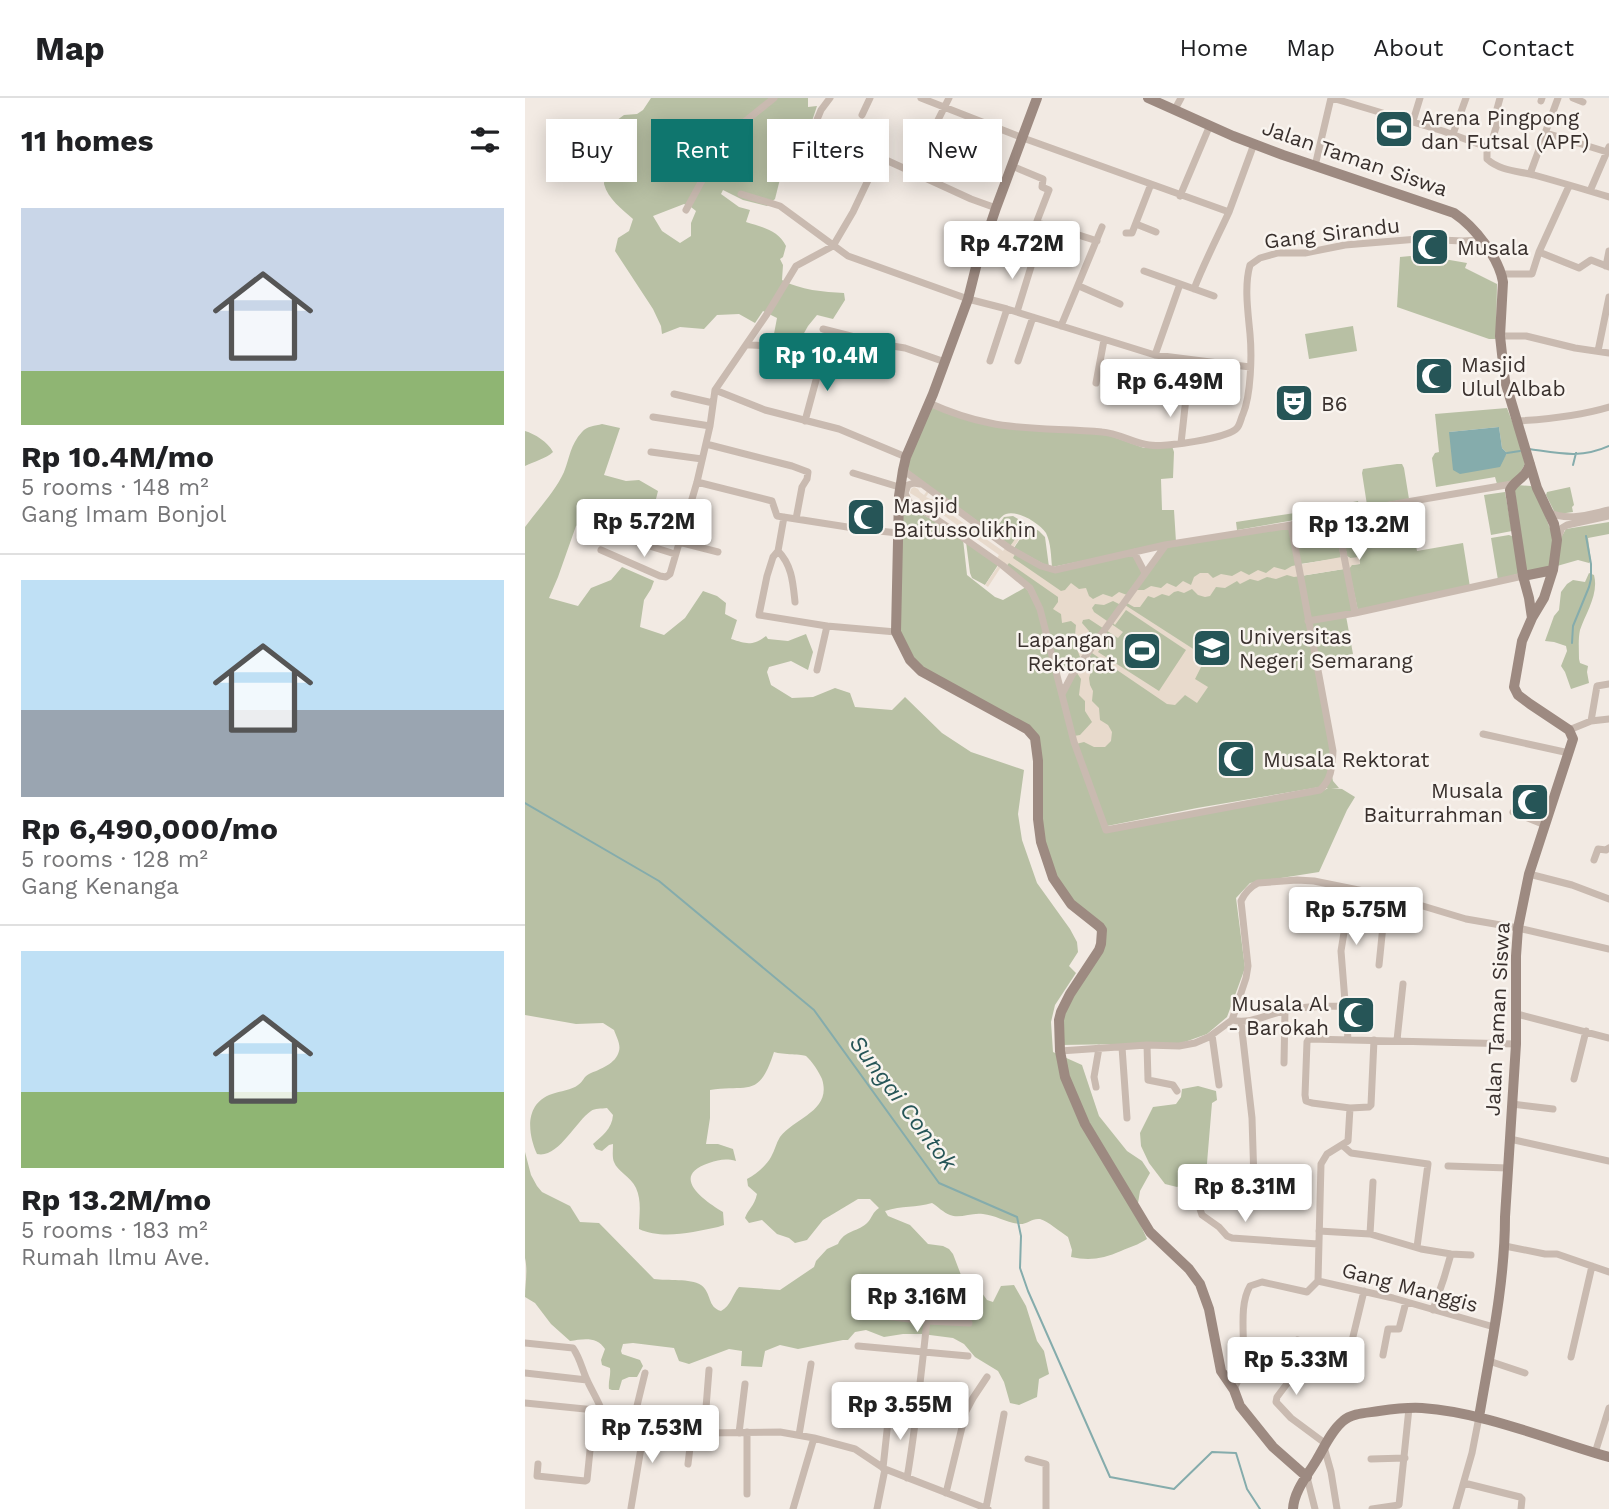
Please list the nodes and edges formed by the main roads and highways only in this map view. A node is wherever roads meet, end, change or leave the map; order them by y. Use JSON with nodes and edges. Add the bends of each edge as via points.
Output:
{"nodes":[{"id":1,"x":1037,"y":98,"type":"edge"},
{"id":2,"x":1152,"y":99,"type":"edge"},
{"id":3,"x":1523,"y":476,"type":"junction"},
{"id":4,"x":1537,"y":488,"type":"junction"},
{"id":5,"x":1553,"y":570,"type":"junction"},
{"id":6,"x":1523,"y":576,"type":"junction"},
{"id":7,"x":1532,"y":618,"type":"junction"},
{"id":8,"x":1479,"y":1417,"type":"junction"},
{"id":9,"x":1609,"y":1457,"type":"edge"},
{"id":10,"x":1307,"y":1477,"type":"junction"},
{"id":11,"x":1293,"y":1509,"type":"edge"}],
"edges":[{"from":1,"to":10,"type":"main road","via":[[968,299],[906,457],[898,533],[896,632],[921,671],[1027,729],[1035,738],[1038,818],[1045,858],[1059,889],[1100,926],[1102,936],[1099,950],[1061,1012],[1065,1077],[1085,1124],[1150,1232],[1201,1284],[1221,1371],[1240,1406],[1273,1447]]},
{"from":2,"to":3,"type":"main road","name":"Jalan Taman Siswa","via":[[1254,144],[1464,219],[1495,260],[1503,282],[1500,337],[1505,381],[1518,421]]},
{"from":3,"to":4,"type":"main road","name":"Jalan Taman Siswa"},
{"from":3,"to":4,"type":"main road"},
{"from":3,"to":6,"type":"main road","name":"Jalan Taman Siswa","via":[[1510,490],[1510,497]]},
{"from":4,"to":5,"type":"main road","name":"Jalan Taman Siswa","via":[[1554,524]]},
{"from":5,"to":6,"type":"main road"},
{"from":5,"to":7,"type":"main road","name":"Jalan Taman Siswa"},
{"from":6,"to":7,"type":"main road","name":"Jalan Taman Siswa"},
{"from":7,"to":8,"type":"main road","name":"Jalan Taman Siswa","via":[[1519,652],[1514,687],[1518,695],[1573,737],[1529,874],[1518,928],[1504,1246]]},
{"from":8,"to":9,"type":"main road"},
{"from":8,"to":10,"type":"main road","via":[[1423,1408],[1351,1416],[1337,1427]]},
{"from":10,"to":11,"type":"main road"}]}
